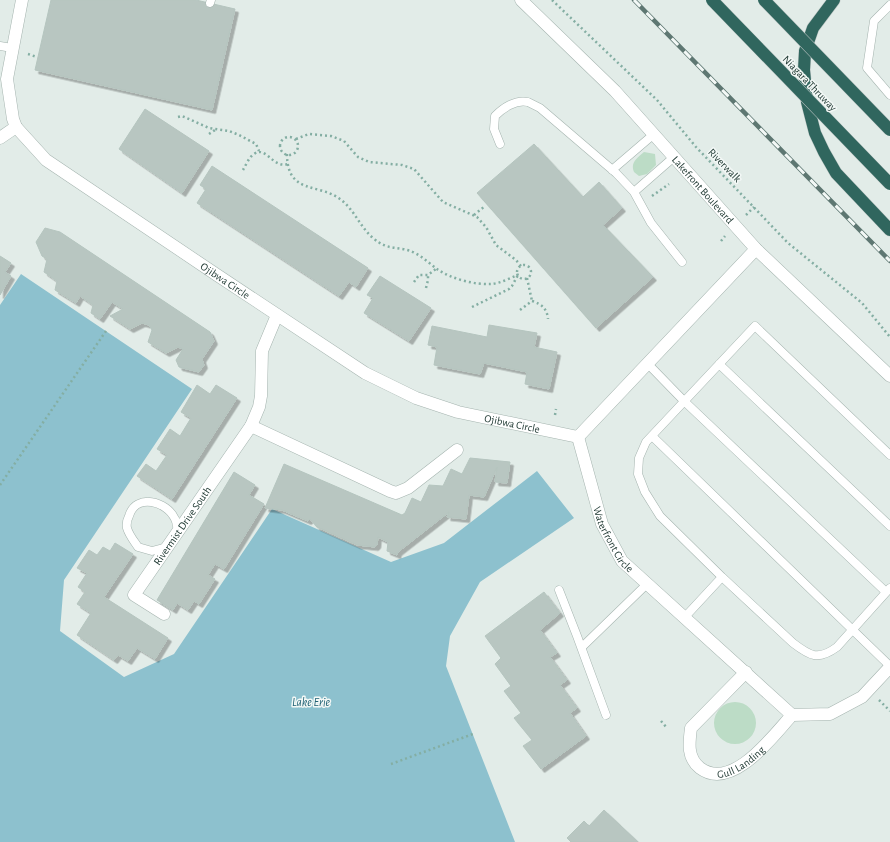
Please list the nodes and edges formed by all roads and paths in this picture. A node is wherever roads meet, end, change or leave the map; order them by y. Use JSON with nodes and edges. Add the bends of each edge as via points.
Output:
{"nodes":[{"id":1,"x":22,"y":0,"type":"edge"},
{"id":2,"x":521,"y":0,"type":"edge"},
{"id":3,"x":552,"y":0,"type":"edge"},
{"id":4,"x":712,"y":0,"type":"edge"},
{"id":5,"x":764,"y":0,"type":"edge"},
{"id":6,"x":834,"y":0,"type":"edge"},
{"id":7,"x":890,"y":5,"type":"edge"},
{"id":8,"x":6,"y":47,"type":"edge"},
{"id":9,"x":30,"y":55,"type":"dead end"},
{"id":10,"x":37,"y":57,"type":"dead end"},
{"id":11,"x":890,"y":95,"type":"edge"},
{"id":12,"x":178,"y":117,"type":"dead end"},
{"id":13,"x":16,"y":127,"type":"junction"},
{"id":14,"x":216,"y":129,"type":"junction"},
{"id":15,"x":890,"y":130,"type":"edge"},
{"id":16,"x":209,"y":134,"type":"dead end"},
{"id":17,"x":654,"y":134,"type":"junction"},
{"id":18,"x":0,"y":138,"type":"edge"},
{"id":19,"x":296,"y":139,"type":"junction"},
{"id":20,"x":500,"y":144,"type":"dead end"},
{"id":21,"x":260,"y":151,"type":"junction"},
{"id":22,"x":287,"y":154,"type":"junction"},
{"id":23,"x":674,"y":157,"type":"junction"},
{"id":24,"x":288,"y":164,"type":"junction"},
{"id":25,"x":243,"y":170,"type":"dead end"},
{"id":26,"x":612,"y":170,"type":"junction"},
{"id":27,"x":669,"y":184,"type":"dead end"},
{"id":28,"x":890,"y":184,"type":"edge"},
{"id":29,"x":634,"y":192,"type":"junction"},
{"id":30,"x":652,"y":196,"type":"dead end"},
{"id":31,"x":485,"y":206,"type":"dead end"},
{"id":32,"x":754,"y":207,"type":"junction"},
{"id":33,"x":474,"y":215,"type":"junction"},
{"id":34,"x":746,"y":215,"type":"dead end"},
{"id":35,"x":890,"y":230,"type":"edge"},
{"id":36,"x":756,"y":249,"type":"junction"},
{"id":37,"x":682,"y":262,"type":"dead end"},
{"id":38,"x":521,"y":266,"type":"junction"},
{"id":39,"x":436,"y":269,"type":"junction"},
{"id":40,"x":428,"y":275,"type":"junction"},
{"id":41,"x":518,"y":275,"type":"junction"},
{"id":42,"x":527,"y":278,"type":"junction"},
{"id":43,"x":414,"y":282,"type":"dead end"},
{"id":44,"x":426,"y":288,"type":"dead end"},
{"id":45,"x":532,"y":301,"type":"junction"},
{"id":46,"x":472,"y":307,"type":"dead end"},
{"id":47,"x":520,"y":310,"type":"dead end"},
{"id":48,"x":277,"y":315,"type":"junction"},
{"id":49,"x":548,"y":319,"type":"dead end"},
{"id":50,"x":106,"y":331,"type":"dead end"},
{"id":51,"x":890,"y":337,"type":"edge"},
{"id":52,"x":647,"y":363,"type":"junction"},
{"id":53,"x":719,"y":364,"type":"junction"},
{"id":54,"x":890,"y":376,"type":"edge"},
{"id":55,"x":684,"y":401,"type":"junction"},
{"id":56,"x":556,"y":409,"type":"dead end"},
{"id":57,"x":555,"y":415,"type":"dead end"},
{"id":58,"x":251,"y":426,"type":"junction"},
{"id":59,"x":652,"y":436,"type":"junction"},
{"id":60,"x":578,"y":437,"type":"junction"},
{"id":61,"x":457,"y":450,"type":"dead end"},
{"id":62,"x":890,"y":455,"type":"edge"},
{"id":63,"x":0,"y":485,"type":"edge"},
{"id":64,"x":890,"y":526,"type":"edge"},
{"id":65,"x":178,"y":531,"type":"junction"},
{"id":66,"x":167,"y":546,"type":"junction"},
{"id":67,"x":722,"y":577,"type":"junction"},
{"id":68,"x":647,"y":584,"type":"junction"},
{"id":69,"x":559,"y":590,"type":"dead end"},
{"id":70,"x":888,"y":590,"type":"edge"},
{"id":71,"x":164,"y":614,"type":"dead end"},
{"id":72,"x":684,"y":618,"type":"junction"},
{"id":73,"x":852,"y":630,"type":"junction"},
{"id":74,"x":582,"y":647,"type":"junction"},
{"id":75,"x":890,"y":667,"type":"edge"},
{"id":76,"x":746,"y":672,"type":"junction"},
{"id":77,"x":876,"y":697,"type":"dead end"},
{"id":78,"x":890,"y":711,"type":"edge"},
{"id":79,"x":606,"y":715,"type":"dead end"},
{"id":80,"x":792,"y":715,"type":"junction"},
{"id":81,"x":662,"y":721,"type":"dead end"},
{"id":82,"x":666,"y":728,"type":"dead end"},
{"id":83,"x":473,"y":734,"type":"dead end"},
{"id":84,"x":391,"y":764,"type":"dead end"}],
"edges":[{"from":1,"to":8,"type":"street","name":"Ojibwa Circle"},
{"from":2,"to":17,"type":"street","name":"Lakefront Boulevard","via":[[615,91]]},
{"from":3,"to":32,"type":"path","name":"Riverwalk","via":[[657,100],[696,147]]},
{"from":4,"to":28,"type":"highway","name":"Niagara Thruway","bridge":true},
{"from":5,"to":15,"type":"highway","bridge":true},
{"from":6,"to":35,"type":"highway","via":[[813,28],[805,50],[804,70],[815,133],[836,173]]},
{"from":7,"to":11,"type":"lane","via":[[874,21],[867,68]]},
{"from":8,"to":13,"type":"street","name":"Ojibwa Circle","via":[[6,79]]},
{"from":9,"to":10,"type":"path"},
{"from":12,"to":14,"type":"path","via":[[182,116]]},
{"from":13,"to":18,"type":"street"},
{"from":13,"to":48,"type":"street","name":"Ojibwa Circle","via":[[46,160]]},
{"from":14,"to":16,"type":"path"},
{"from":14,"to":21,"type":"path","via":[[229,131],[250,140]]},
{"from":17,"to":23,"type":"street","name":"Lakefront Boulevard"},
{"from":17,"to":26,"type":"lane"},
{"from":19,"to":22,"type":"path","via":[[298,150],[294,154]]},
{"from":19,"to":22,"type":"path","via":[[288,137],[282,142],[281,150]]},
{"from":19,"to":33,"type":"path","via":[[309,134],[331,136],[344,141],[358,157],[369,162],[408,166],[418,173],[443,202]]},
{"from":20,"to":26,"type":"lane","via":[[494,129],[495,116],[513,104],[526,102],[540,108]]},
{"from":21,"to":24,"type":"path","via":[[279,164]]},
{"from":21,"to":25,"type":"path","via":[[252,155]]},
{"from":22,"to":24,"type":"path"},
{"from":23,"to":29,"type":"lane"},
{"from":23,"to":36,"type":"street","name":"Lakefront Boulevard"},
{"from":24,"to":39,"type":"path","via":[[292,174],[301,184],[341,199],[366,232],[379,242],[391,248],[416,253]]},
{"from":26,"to":29,"type":"lane"},
{"from":27,"to":30,"type":"path"},
{"from":29,"to":37,"type":"lane","via":[[651,223]]},
{"from":31,"to":33,"type":"path"},
{"from":32,"to":34,"type":"path"},
{"from":32,"to":51,"type":"path","name":"Riverwalk","via":[[788,244],[862,303]]},
{"from":33,"to":38,"type":"path","via":[[486,227],[496,245]]},
{"from":36,"to":52,"type":"street"},
{"from":36,"to":54,"type":"street","name":"Lakefront Boulevard"},
{"from":38,"to":41,"type":"path"},
{"from":38,"to":42,"type":"path","via":[[526,265],[530,269],[531,275]]},
{"from":39,"to":40,"type":"path"},
{"from":39,"to":41,"type":"path","via":[[477,283],[493,284]]},
{"from":40,"to":43,"type":"path","via":[[419,276]]},
{"from":40,"to":44,"type":"path"},
{"from":41,"to":42,"type":"path"},
{"from":41,"to":46,"type":"path","via":[[509,289]]},
{"from":42,"to":45,"type":"path"},
{"from":45,"to":47,"type":"path"},
{"from":45,"to":49,"type":"path","via":[[545,308]]},
{"from":48,"to":58,"type":"street","name":"Rivermist Drive South","via":[[262,351],[261,396]]},
{"from":48,"to":60,"type":"street","name":"Ojibwa Circle","via":[[365,373],[416,398],[458,412]]},
{"from":50,"to":63,"type":"path"},
{"from":52,"to":55,"type":"lane"},
{"from":52,"to":60,"type":"street"},
{"from":53,"to":55,"type":"lane"},
{"from":53,"to":62,"type":"lane","via":[[755,326]]},
{"from":53,"to":64,"type":"lane"},
{"from":55,"to":59,"type":"lane"},
{"from":55,"to":70,"type":"lane"},
{"from":56,"to":57,"type":"path"},
{"from":58,"to":61,"type":"street","via":[[396,493],[408,488]]},
{"from":58,"to":65,"type":"street","name":"Rivermist Drive South"},
{"from":59,"to":67,"type":"lane","via":[[646,442],[639,458],[638,474],[645,492],[660,516]]},
{"from":59,"to":73,"type":"lane"},
{"from":60,"to":68,"type":"street","name":"Waterfront Circle","via":[[602,524],[622,561]]},
{"from":65,"to":66,"type":"street","name":"Rivermist Drive South"},
{"from":65,"to":66,"type":"lane","via":[[175,518],[157,503],[138,503],[130,510],[127,528],[138,547],[152,551]]},
{"from":66,"to":71,"type":"street","name":"Rivermist Drive South","via":[[134,595]]},
{"from":67,"to":72,"type":"lane"},
{"from":67,"to":73,"type":"lane","via":[[806,653],[816,656],[827,654]]},
{"from":68,"to":72,"type":"street","name":"Waterfront Circle"},
{"from":68,"to":74,"type":"lane"},
{"from":69,"to":74,"type":"lane"},
{"from":70,"to":73,"type":"lane"},
{"from":72,"to":76,"type":"street","name":"Waterfront Circle"},
{"from":73,"to":75,"type":"lane"},
{"from":74,"to":79,"type":"lane"},
{"from":75,"to":80,"type":"street","via":[[862,697],[830,714]]},
{"from":76,"to":80,"type":"street","name":"Waterfront Circle"},
{"from":76,"to":80,"type":"street","name":"Gull Landing","via":[[691,728],[691,758],[699,767],[709,773],[737,769],[750,760]]},
{"from":77,"to":78,"type":"path"},
{"from":81,"to":82,"type":"path"},
{"from":83,"to":84,"type":"path"}]}
